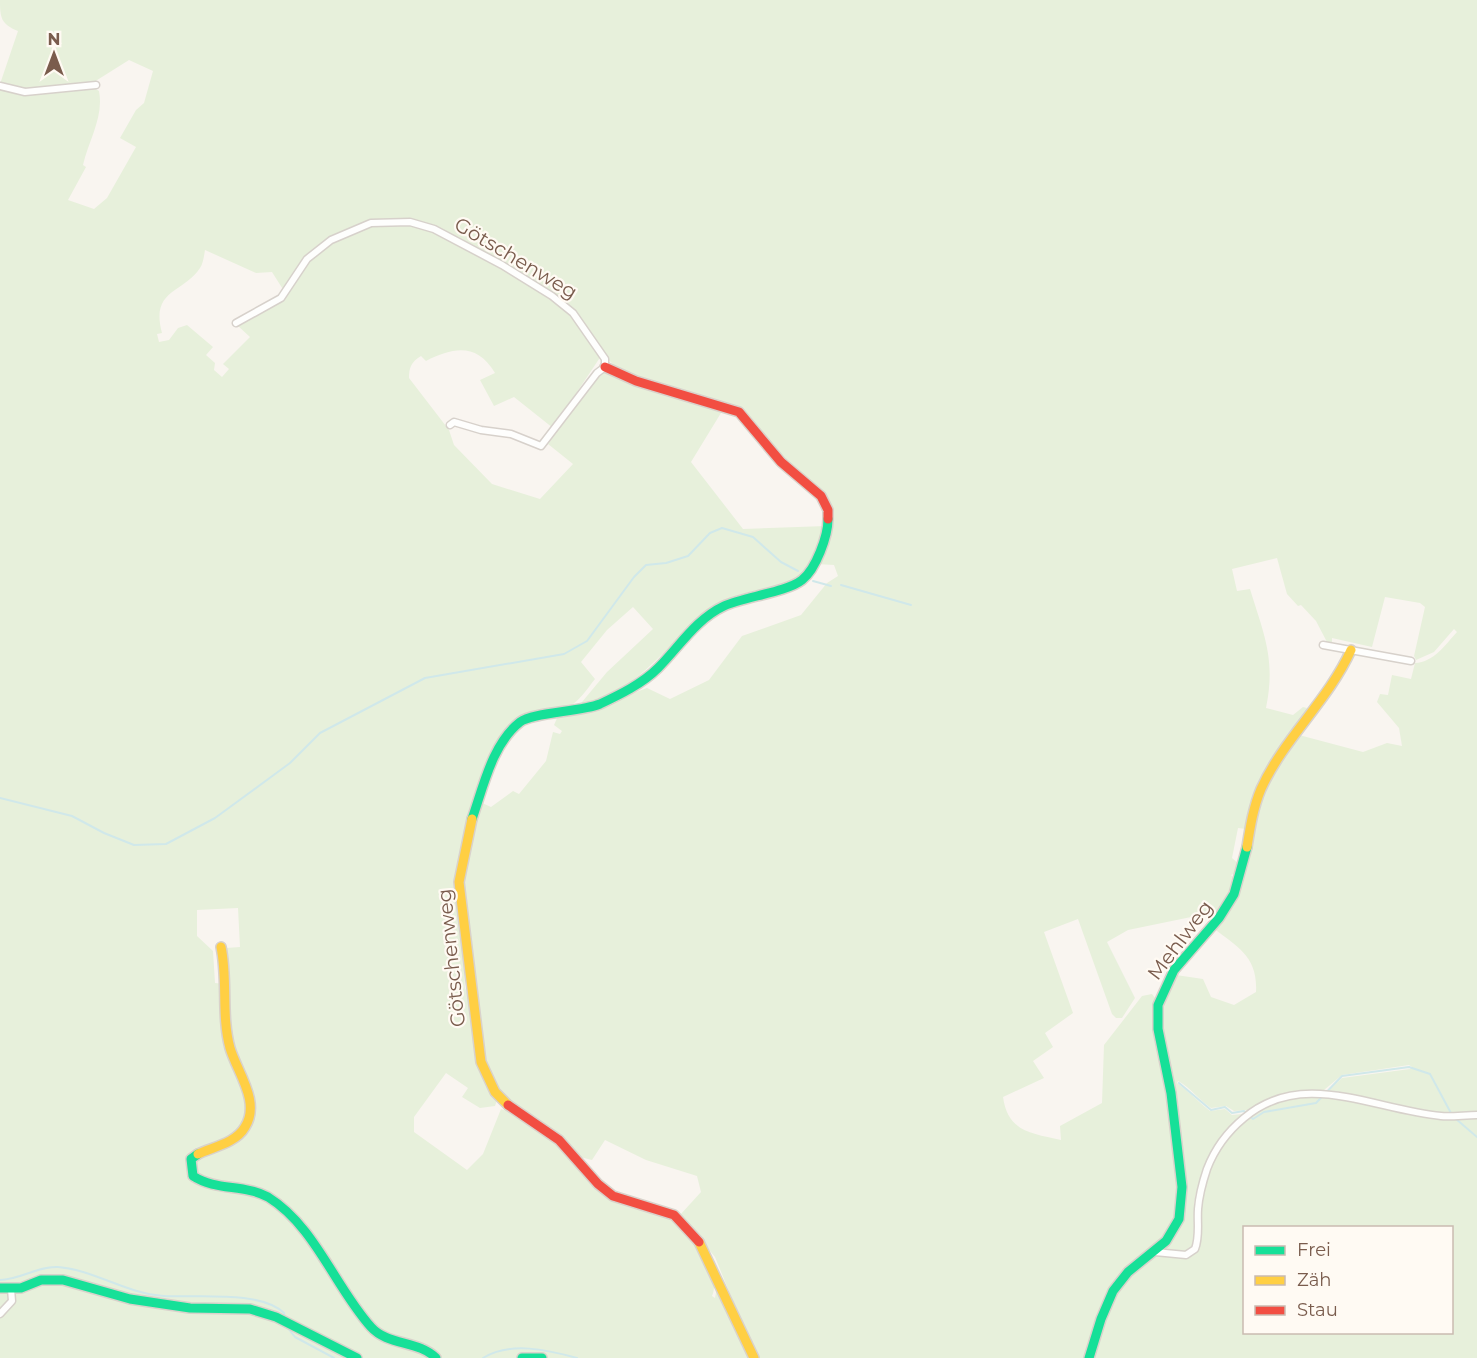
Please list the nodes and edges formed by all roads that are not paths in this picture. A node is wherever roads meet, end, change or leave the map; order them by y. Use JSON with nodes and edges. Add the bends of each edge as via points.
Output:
{"nodes":[{"id":1,"x":96,"y":85,"type":"dead end"},
{"id":2,"x":0,"y":86,"type":"edge"},
{"id":3,"x":236,"y":323,"type":"dead end"},
{"id":4,"x":605,"y":367,"type":"junction"},
{"id":5,"x":450,"y":425,"type":"dead end"},
{"id":6,"x":1323,"y":645,"type":"dead end"},
{"id":7,"x":1351,"y":650,"type":"junction"},
{"id":8,"x":1411,"y":661,"type":"dead end"},
{"id":9,"x":221,"y":947,"type":"dead end"},
{"id":10,"x":1477,"y":1115,"type":"edge"},
{"id":11,"x":1155,"y":1252,"type":"junction"},
{"id":12,"x":0,"y":1288,"type":"edge"},
{"id":13,"x":11,"y":1289,"type":"junction"},
{"id":14,"x":0,"y":1314,"type":"edge"},
{"id":15,"x":357,"y":1358,"type":"edge"},
{"id":16,"x":436,"y":1358,"type":"edge"},
{"id":17,"x":522,"y":1358,"type":"edge"},
{"id":18,"x":542,"y":1358,"type":"edge"},
{"id":19,"x":754,"y":1358,"type":"edge"},
{"id":20,"x":1089,"y":1358,"type":"edge"}],
"edges":[{"from":1,"to":2,"type":"street","via":[[25,92]]},
{"from":3,"to":4,"type":"street","name":"Götschenweg","via":[[280,298],[307,260],[331,240],[371,224],[410,222],[434,229],[552,296],[573,313],[596,342]]},
{"from":4,"to":5,"type":"street","via":[[541,446],[511,434],[454,422]]},
{"from":4,"to":19,"type":"street","name":"Götschenweg","via":[[636,381],[739,412],[781,462],[821,496],[828,510],[828,530],[811,569],[801,580],[723,606],[697,625],[656,670],[632,687],[597,705],[521,721],[502,744],[471,821],[459,882],[481,1062],[502,1103],[560,1140],[612,1196],[667,1211],[687,1226],[712,1267]]},
{"from":6,"to":7,"type":"street"},
{"from":7,"to":8,"type":"street"},
{"from":7,"to":11,"type":"street","name":"Mehlweg","via":[[1337,681],[1280,756],[1261,791],[1234,895],[1161,994],[1159,1036],[1171,1089],[1182,1185],[1178,1224],[1172,1237]]},
{"from":9,"to":16,"type":"street","via":[[227,978],[228,1040],[247,1092],[249,1116],[239,1134],[191,1159],[193,1176],[206,1185],[242,1189],[268,1198],[303,1233],[376,1332],[426,1350]]},
{"from":10,"to":11,"type":"street","via":[[1441,1116],[1312,1092],[1278,1098],[1253,1110],[1216,1149],[1199,1199],[1195,1250],[1186,1255]]},
{"from":11,"to":20,"type":"street","name":"Mehlweg","via":[[1119,1283],[1108,1299]]},
{"from":12,"to":13,"type":"street"},
{"from":13,"to":14,"type":"street","via":[[12,1301]]},
{"from":13,"to":15,"type":"street","via":[[42,1280],[63,1280],[130,1299],[198,1309],[242,1308],[276,1317]]},
{"from":17,"to":18,"type":"street"}]}
